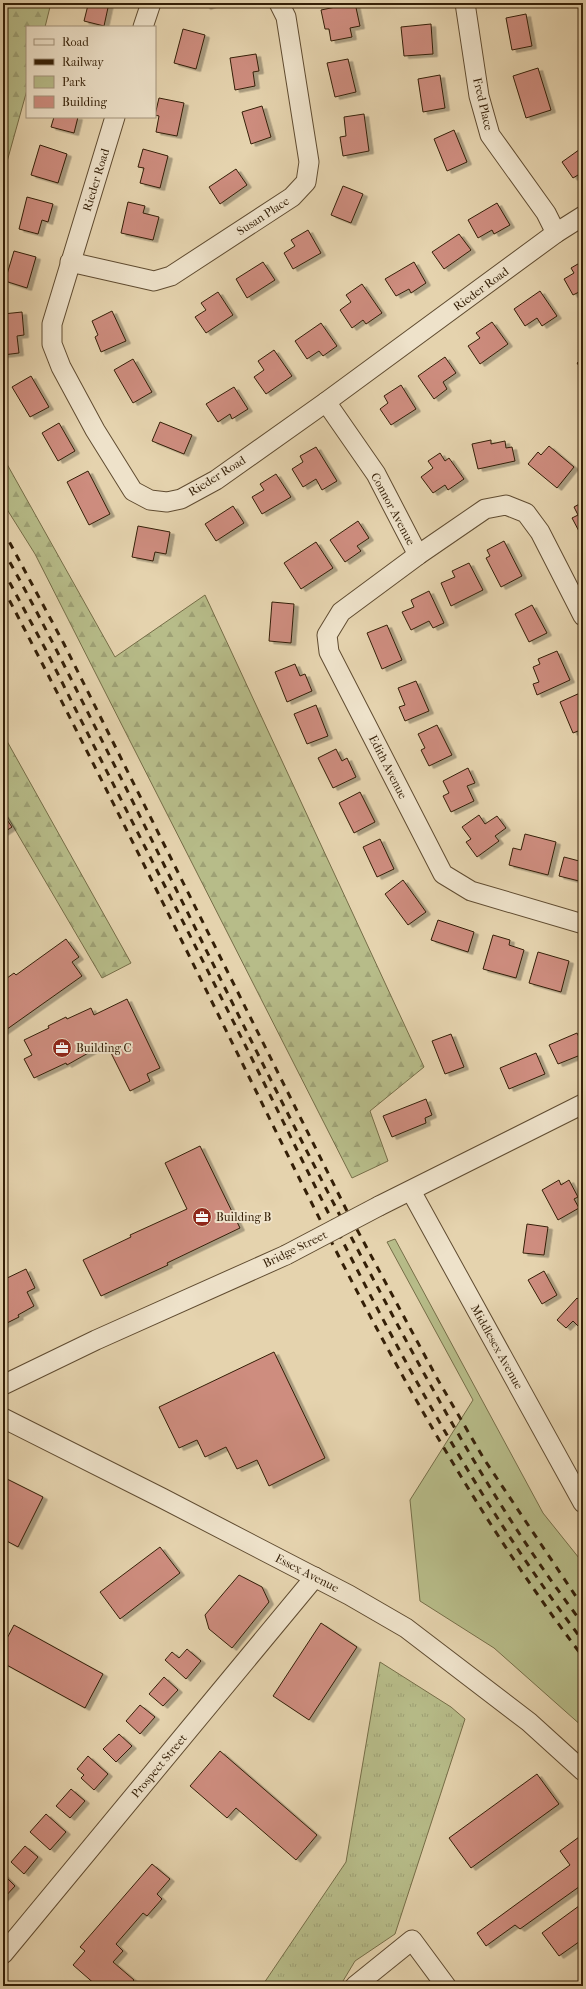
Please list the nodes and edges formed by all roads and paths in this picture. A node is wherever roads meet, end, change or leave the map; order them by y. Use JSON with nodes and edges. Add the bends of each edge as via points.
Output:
{"nodes":[{"id":1,"x":151,"y":3,"type":"edge"},
{"id":2,"x":279,"y":3,"type":"edge"},
{"id":3,"x":465,"y":3,"type":"edge"},
{"id":4,"x":143,"y":26,"type":"edge"},
{"id":5,"x":115,"y":118,"type":"edge"},
{"id":6,"x":583,"y":216,"type":"edge"},
{"id":7,"x":556,"y":233,"type":"junction"},
{"id":8,"x":70,"y":262,"type":"junction"},
{"id":9,"x":326,"y":402,"type":"junction"},
{"id":10,"x":418,"y":555,"type":"junction"},
{"id":11,"x":583,"y":616,"type":"edge"},
{"id":12,"x":583,"y":924,"type":"edge"},
{"id":13,"x":583,"y":1104,"type":"edge"},
{"id":14,"x":412,"y":1191,"type":"junction"},
{"id":15,"x":3,"y":1385,"type":"edge"},
{"id":16,"x":3,"y":1418,"type":"edge"},
{"id":17,"x":583,"y":1503,"type":"edge"},
{"id":18,"x":315,"y":1578,"type":"junction"},
{"id":19,"x":583,"y":1771,"type":"edge"},
{"id":20,"x":3,"y":1954,"type":"edge"},
{"id":21,"x":355,"y":1986,"type":"edge"},
{"id":22,"x":446,"y":1986,"type":"edge"}],
"edges":[{"from":1,"to":4,"type":"street"},
{"from":2,"to":8,"type":"street","name":"Susan Place","via":[[286,17],[309,162],[306,182],[292,197],[171,276],[154,281]]},
{"from":3,"to":7,"type":"street","name":"Fred Place","via":[[479,96],[490,135],[546,213]]},
{"from":5,"to":8,"type":"street","name":"Rieder Road"},
{"from":6,"to":7,"type":"street","name":"Rieder Road"},
{"from":7,"to":9,"type":"street","name":"Rieder Road"},
{"from":8,"to":9,"type":"street","name":"Rieder Road","via":[[52,324],[52,344],[61,367],[95,430],[132,491],[150,500],[167,502],[181,499],[216,480]]},
{"from":9,"to":10,"type":"street","name":"Connor Avenue","via":[[376,474]]},
{"from":10,"to":11,"type":"street","name":"Connor Avenue","via":[[485,509],[506,505],[526,513],[540,532]]},
{"from":10,"to":12,"type":"street","name":"Edith Avenue","via":[[341,612],[327,635],[329,652],[443,874],[471,891]]},
{"from":13,"to":14,"type":"street","name":"Bridge Street"},
{"from":14,"to":15,"type":"street","name":"Bridge Street","bridge":true,"via":[[286,1255],[96,1340]]},
{"from":14,"to":17,"type":"street","name":"Middlesex Avenue"},
{"from":16,"to":18,"type":"street","name":"Essex Avenue"},
{"from":18,"to":19,"type":"street","name":"Essex Avenue","via":[[406,1628],[529,1722]]},
{"from":18,"to":20,"type":"street","name":"Prospect Street"},
{"from":21,"to":22,"type":"street","via":[[412,1940]]}]}
